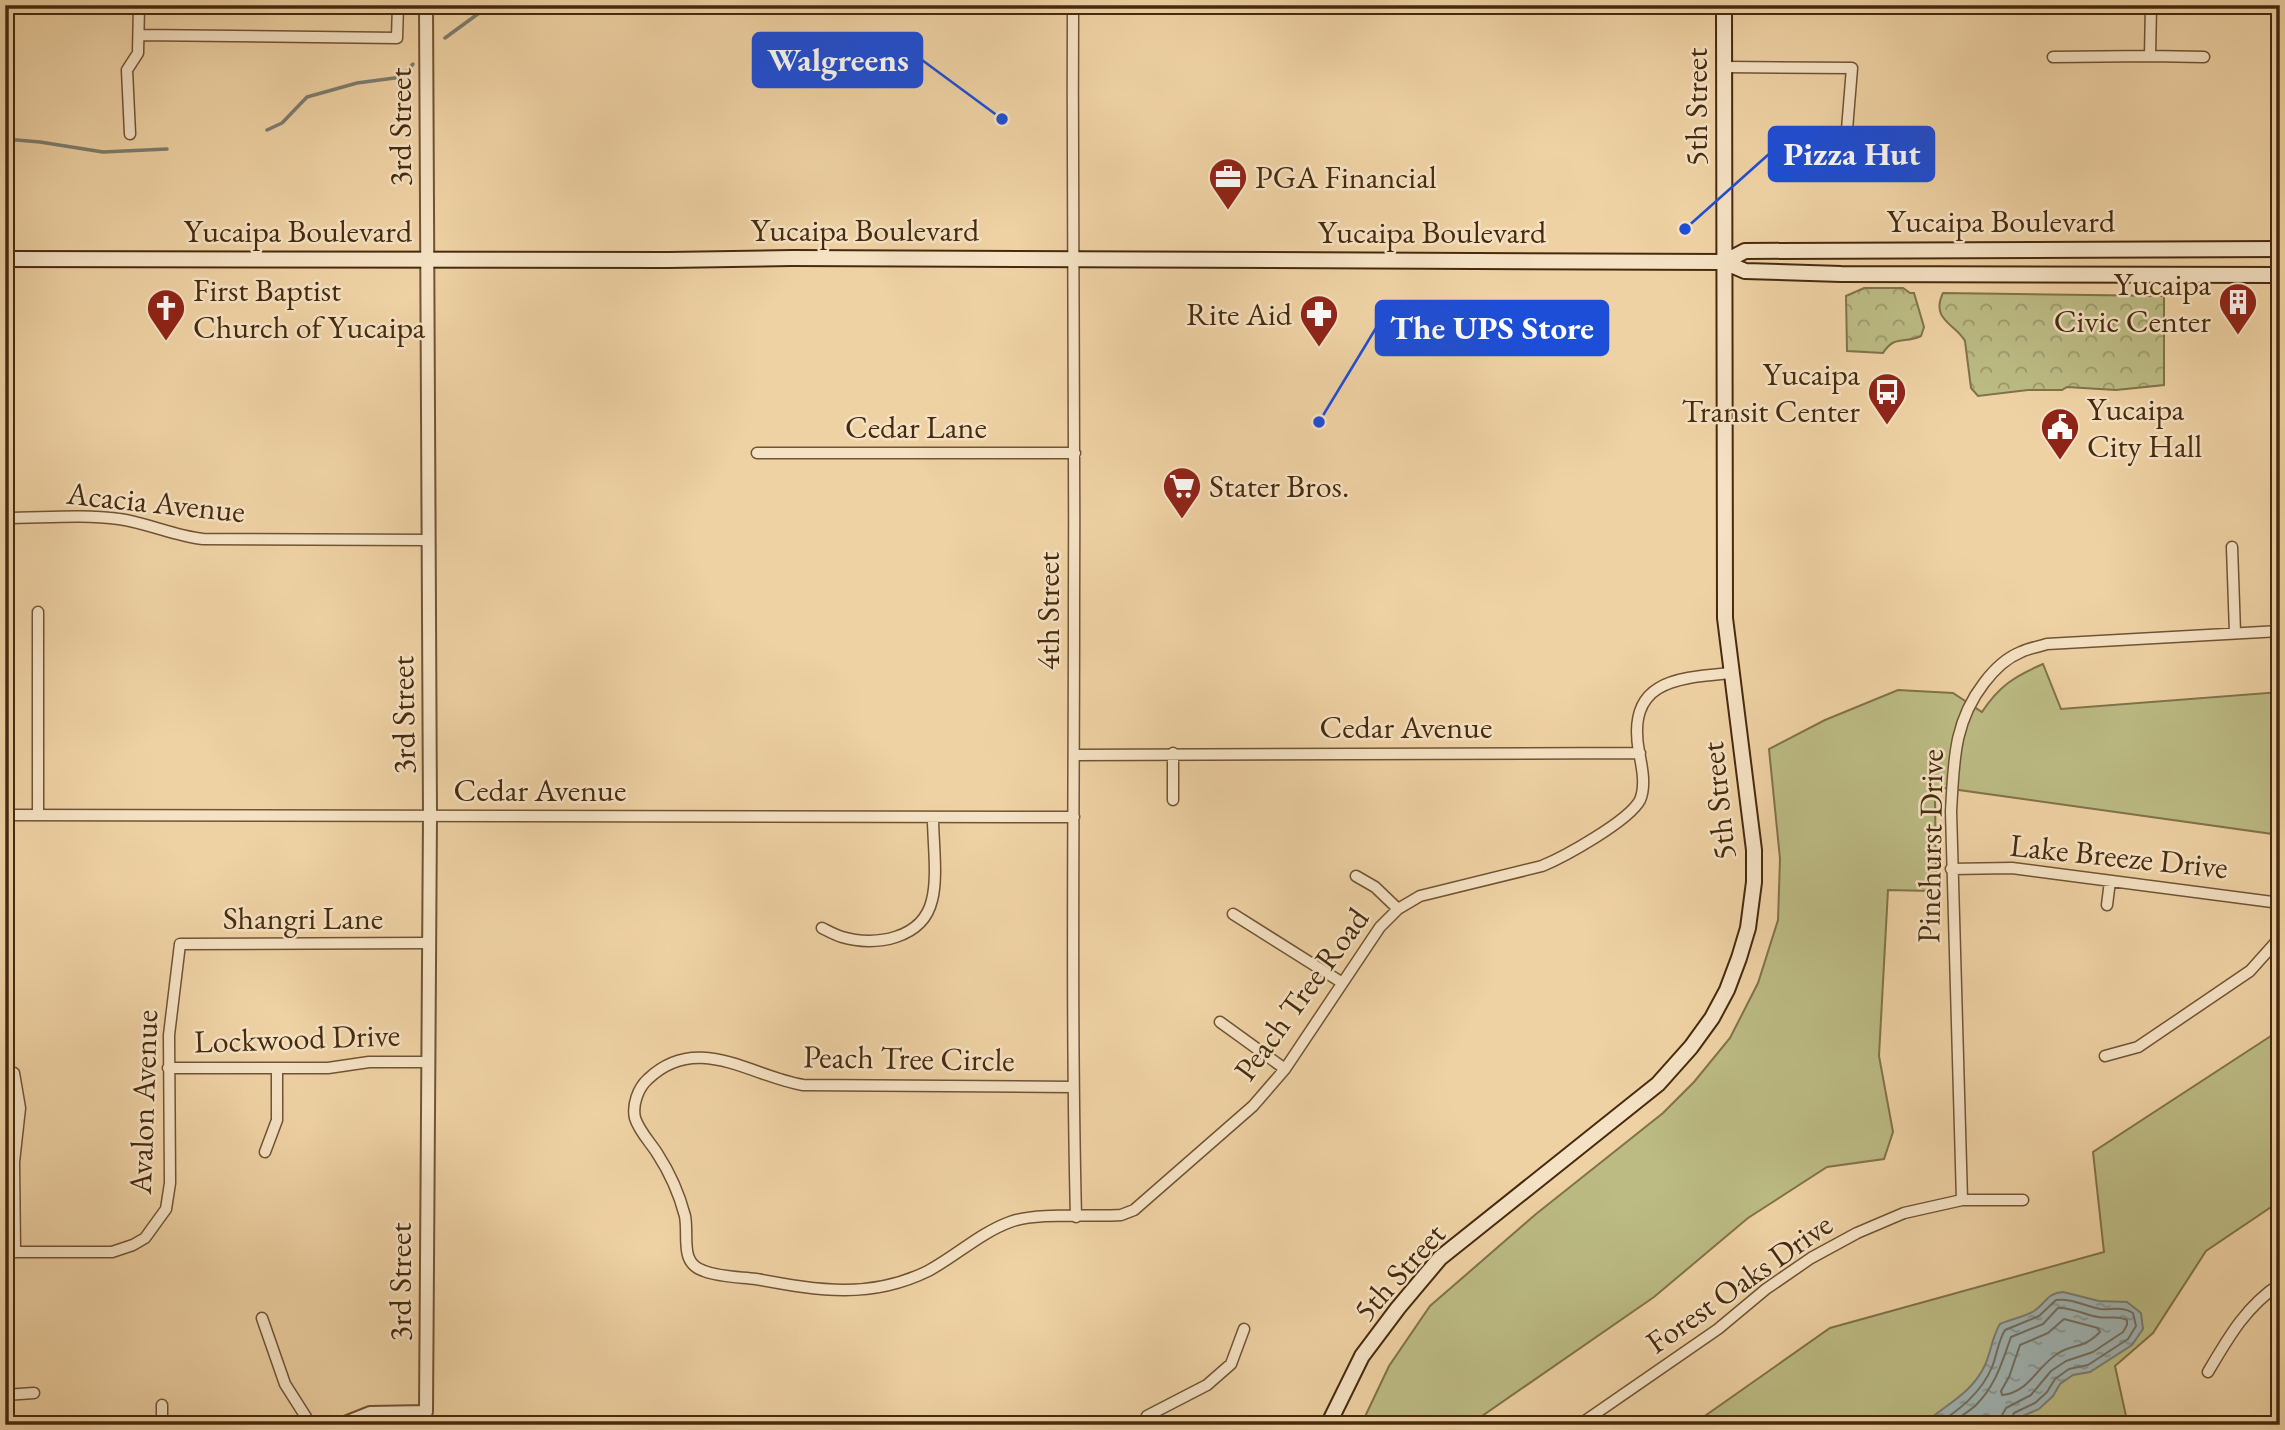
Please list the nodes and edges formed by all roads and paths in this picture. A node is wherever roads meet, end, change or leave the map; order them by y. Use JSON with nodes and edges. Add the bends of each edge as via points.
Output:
{"nodes":[{"id":1,"x":139,"y":5,"type":"edge"},
{"id":2,"x":398,"y":5,"type":"edge"},
{"id":3,"x":426,"y":5,"type":"edge"},
{"id":4,"x":1073,"y":5,"type":"edge"},
{"id":5,"x":1724,"y":5,"type":"edge"},
{"id":6,"x":2151,"y":5,"type":"edge"},
{"id":7,"x":139,"y":35,"type":"junction"},
{"id":8,"x":2150,"y":56,"type":"junction"},
{"id":9,"x":2053,"y":57,"type":"dead end"},
{"id":10,"x":2204,"y":57,"type":"dead end"},
{"id":11,"x":1724,"y":67,"type":"junction"},
{"id":12,"x":130,"y":134,"type":"dead end"},
{"id":13,"x":1845,"y":154,"type":"dead end"},
{"id":14,"x":2280,"y":249,"type":"edge"},
{"id":15,"x":5,"y":259,"type":"edge"},
{"id":16,"x":427,"y":259,"type":"junction"},
{"id":17,"x":1072,"y":259,"type":"junction"},
{"id":18,"x":1724,"y":262,"type":"junction"},
{"id":19,"x":2280,"y":275,"type":"edge"},
{"id":20,"x":757,"y":453,"type":"dead end"},
{"id":21,"x":1075,"y":453,"type":"junction"},
{"id":22,"x":5,"y":518,"type":"edge"},
{"id":23,"x":428,"y":540,"type":"junction"},
{"id":24,"x":2232,"y":548,"type":"dead end"},
{"id":25,"x":38,"y":612,"type":"dead end"},
{"id":26,"x":2280,"y":631,"type":"edge"},
{"id":27,"x":2235,"y":633,"type":"junction"},
{"id":28,"x":1731,"y":673,"type":"junction"},
{"id":29,"x":1640,"y":753,"type":"junction"},
{"id":30,"x":1173,"y":754,"type":"junction"},
{"id":31,"x":1074,"y":755,"type":"junction"},
{"id":32,"x":1173,"y":800,"type":"dead end"},
{"id":33,"x":5,"y":815,"type":"edge"},
{"id":34,"x":38,"y":815,"type":"junction"},
{"id":35,"x":430,"y":816,"type":"junction"},
{"id":36,"x":1074,"y":817,"type":"junction"},
{"id":37,"x":933,"y":818,"type":"junction"},
{"id":38,"x":1951,"y":869,"type":"junction"},
{"id":39,"x":1356,"y":876,"type":"dead end"},
{"id":40,"x":2110,"y":881,"type":"junction"},
{"id":41,"x":2280,"y":903,"type":"edge"},
{"id":42,"x":2107,"y":905,"type":"dead end"},
{"id":43,"x":1398,"y":909,"type":"junction"},
{"id":44,"x":1233,"y":914,"type":"dead end"},
{"id":45,"x":822,"y":928,"type":"dead end"},
{"id":46,"x":2280,"y":933,"type":"edge"},
{"id":47,"x":428,"y":943,"type":"junction"},
{"id":48,"x":180,"y":944,"type":"joint"},
{"id":49,"x":1341,"y":982,"type":"junction"},
{"id":50,"x":1220,"y":1022,"type":"dead end"},
{"id":51,"x":2105,"y":1056,"type":"dead end"},
{"id":52,"x":428,"y":1062,"type":"junction"},
{"id":53,"x":168,"y":1068,"type":"junction"},
{"id":54,"x":277,"y":1068,"type":"junction"},
{"id":55,"x":1284,"y":1069,"type":"junction"},
{"id":56,"x":14,"y":1073,"type":"dead end"},
{"id":57,"x":1073,"y":1087,"type":"junction"},
{"id":58,"x":265,"y":1152,"type":"dead end"},
{"id":59,"x":1962,"y":1200,"type":"junction"},
{"id":60,"x":2023,"y":1200,"type":"dead end"},
{"id":61,"x":1076,"y":1217,"type":"junction"},
{"id":62,"x":10,"y":1252,"type":"edge"},
{"id":63,"x":2280,"y":1284,"type":"edge"},
{"id":64,"x":262,"y":1318,"type":"dead end"},
{"id":65,"x":1244,"y":1329,"type":"dead end"},
{"id":66,"x":2208,"y":1372,"type":"dead end"},
{"id":67,"x":34,"y":1393,"type":"dead end"},
{"id":68,"x":5,"y":1395,"type":"edge"},
{"id":69,"x":162,"y":1405,"type":"dead end"},
{"id":70,"x":426,"y":1418,"type":"edge"},
{"id":71,"x":162,"y":1425,"type":"edge"},
{"id":72,"x":311,"y":1425,"type":"edge"},
{"id":73,"x":340,"y":1425,"type":"edge"},
{"id":74,"x":1143,"y":1425,"type":"edge"},
{"id":75,"x":1328,"y":1425,"type":"edge"},
{"id":76,"x":1578,"y":1425,"type":"edge"}],
"edges":[{"from":1,"to":7,"type":"street"},
{"from":2,"to":7,"type":"street","via":[[397,38]]},
{"from":3,"to":16,"type":"street","name":"3rd Street"},
{"from":4,"to":17,"type":"street","name":"4th Street"},
{"from":5,"to":11,"type":"main road","name":"5th Street"},
{"from":6,"to":8,"type":"street"},
{"from":7,"to":12,"type":"street","via":[[138,53],[127,70]]},
{"from":8,"to":9,"type":"street"},
{"from":8,"to":10,"type":"street"},
{"from":11,"to":13,"type":"street","via":[[1852,68]]},
{"from":11,"to":18,"type":"main road","name":"5th Street"},
{"from":14,"to":18,"type":"main road","name":"Yucaipa Boulevard","via":[[1745,251]]},
{"from":15,"to":16,"type":"main road","name":"Yucaipa Boulevard"},
{"from":16,"to":17,"type":"main road","name":"Yucaipa Boulevard"},
{"from":16,"to":23,"type":"street","name":"3rd Street"},
{"from":17,"to":18,"type":"main road","name":"Yucaipa Boulevard"},
{"from":17,"to":21,"type":"street","name":"4th Street"},
{"from":18,"to":19,"type":"main road","name":"Yucaipa Boulevard","via":[[1745,271],[1841,274]]},
{"from":18,"to":28,"type":"main road","name":"5th Street","via":[[1724,567]]},
{"from":20,"to":21,"type":"street","name":"Cedar Lane"},
{"from":21,"to":31,"type":"street","name":"4th Street"},
{"from":22,"to":23,"type":"street","name":"Acacia Avenue","via":[[123,519],[204,539]]},
{"from":23,"to":35,"type":"street","name":"3rd Street"},
{"from":24,"to":27,"type":"street"},
{"from":25,"to":34,"type":"street"},
{"from":26,"to":27,"type":"street","name":"Pinehurst Drive"},
{"from":27,"to":38,"type":"street","name":"Pinehurst Drive","via":[[2046,644],[2019,653],[1994,671],[1973,697],[1961,722],[1953,766]]},
{"from":28,"to":29,"type":"street","name":"Peach Tree Road","via":[[1683,677],[1658,688],[1639,714]]},
{"from":28,"to":75,"type":"main road","name":"5th Street","via":[[1751,809],[1754,882],[1739,958],[1712,1018],[1658,1084],[1440,1258],[1362,1356]]},
{"from":29,"to":30,"type":"street","name":"Cedar Avenue"},
{"from":29,"to":43,"type":"street","name":"Peach Tree Road","via":[[1643,788],[1624,818],[1542,866],[1420,896]]},
{"from":30,"to":31,"type":"street","name":"Cedar Avenue"},
{"from":30,"to":32,"type":"street"},
{"from":31,"to":36,"type":"street","name":"4th Street"},
{"from":33,"to":34,"type":"street","name":"Cedar Avenue"},
{"from":34,"to":35,"type":"street","name":"Cedar Avenue"},
{"from":35,"to":37,"type":"street","name":"Cedar Avenue"},
{"from":35,"to":47,"type":"street","name":"3rd Street"},
{"from":36,"to":37,"type":"street","name":"Cedar Avenue"},
{"from":36,"to":57,"type":"street","name":"4th Street"},
{"from":37,"to":45,"type":"street","via":[[932,900],[916,927],[898,937],[869,940],[842,937]]},
{"from":38,"to":40,"type":"street","name":"Lake Breeze Drive","via":[[2012,868]]},
{"from":38,"to":59,"type":"street","name":"Pinehurst Drive"},
{"from":39,"to":43,"type":"street","name":"Peach Tree Road"},
{"from":40,"to":41,"type":"street","name":"Lake Breeze Drive"},
{"from":40,"to":42,"type":"street"},
{"from":43,"to":49,"type":"street","name":"Peach Tree Road"},
{"from":44,"to":49,"type":"street"},
{"from":46,"to":51,"type":"street","via":[[2250,971],[2138,1047]]},
{"from":47,"to":48,"type":"street","name":"Shangri Lane"},
{"from":47,"to":52,"type":"street","name":"3rd Street"},
{"from":48,"to":53,"type":"street","name":"Avalon Avenue"},
{"from":49,"to":55,"type":"street","name":"Peach Tree Road"},
{"from":50,"to":55,"type":"street"},
{"from":52,"to":54,"type":"street","name":"Lockwood Drive"},
{"from":52,"to":70,"type":"street","name":"3rd Street"},
{"from":53,"to":54,"type":"street","name":"Lockwood Drive"},
{"from":53,"to":62,"type":"street","name":"Avalon Avenue","via":[[170,1183],[166,1209],[153,1228],[133,1245],[112,1252]]},
{"from":54,"to":58,"type":"street","via":[[277,1120]]},
{"from":55,"to":61,"type":"street","name":"Peach Tree Road","via":[[1253,1106],[1134,1210]]},
{"from":56,"to":62,"type":"street","via":[[20,1108]]},
{"from":57,"to":61,"type":"street","name":"4th Street"},
{"from":57,"to":61,"type":"street","name":"Peach Tree Circle","via":[[803,1085],[703,1057],[674,1063],[647,1080],[634,1107],[635,1119],[678,1192],[690,1263],[705,1271],[820,1290],[865,1290],[912,1278],[1010,1222]]},
{"from":59,"to":60,"type":"street","name":"Forest Oaks Drive"},
{"from":59,"to":76,"type":"street","name":"Forest Oaks Drive","via":[[1903,1213],[1811,1258],[1718,1329]]},
{"from":63,"to":66,"type":"street","via":[[2243,1315]]},
{"from":64,"to":72,"type":"street","via":[[285,1384]]},
{"from":65,"to":74,"type":"street","via":[[1231,1364],[1207,1385],[1147,1416]]},
{"from":67,"to":68,"type":"street"},
{"from":69,"to":71,"type":"street"},
{"from":70,"to":73,"type":"street","via":[[370,1413]]}]}
